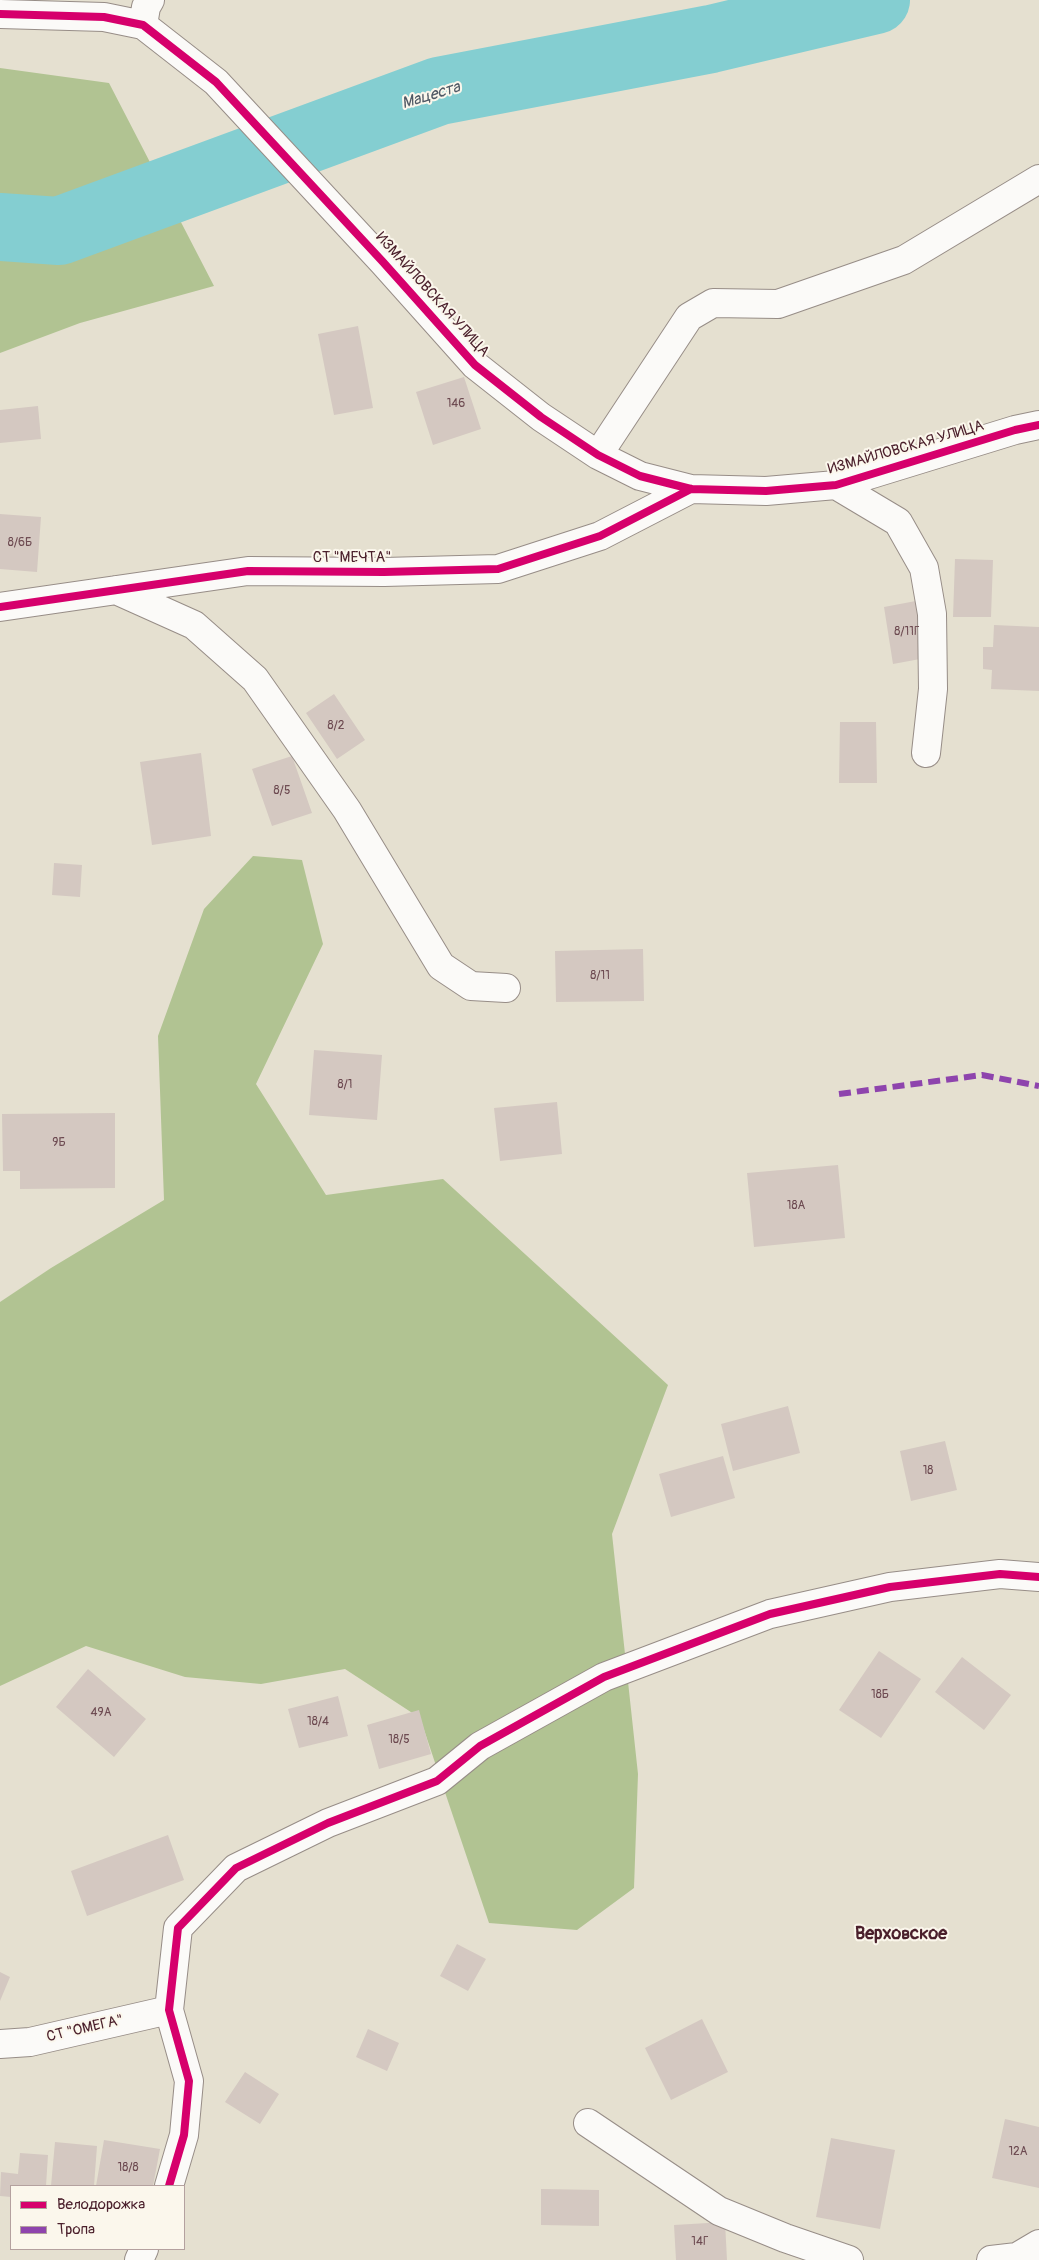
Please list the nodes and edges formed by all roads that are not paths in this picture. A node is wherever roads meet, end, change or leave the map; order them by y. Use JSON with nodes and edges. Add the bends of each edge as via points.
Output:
{"nodes":[{"id":1,"x":147,"y":13,"type":"edge"},
{"id":2,"x":0,"y":14,"type":"edge"},
{"id":3,"x":1039,"y":179,"type":"edge"},
{"id":4,"x":1039,"y":425,"type":"edge"},
{"id":5,"x":598,"y":455,"type":"junction"},
{"id":6,"x":836,"y":485,"type":"junction"},
{"id":7,"x":691,"y":489,"type":"junction"},
{"id":8,"x":116,"y":590,"type":"junction"},
{"id":9,"x":0,"y":607,"type":"edge"},
{"id":10,"x":926,"y":753,"type":"dead end"},
{"id":11,"x":506,"y":988,"type":"dead end"},
{"id":12,"x":1039,"y":1577,"type":"edge"},
{"id":13,"x":169,"y":2010,"type":"junction"},
{"id":14,"x":0,"y":2044,"type":"edge"},
{"id":15,"x":588,"y":2122,"type":"dead end"},
{"id":16,"x":169,"y":2185,"type":"edge"},
{"id":17,"x":1039,"y":2244,"type":"edge"},
{"id":18,"x":849,"y":2260,"type":"edge"},
{"id":19,"x":992,"y":2260,"type":"edge"}],
"edges":[{"from":1,"to":2,"type":"street","name":"ИЗМАЙЛОВСКАЯ УЛИЦА","via":[[104,17]]},
{"from":1,"to":5,"type":"street","name":"ИЗМАЙЛОВСКАЯ УЛИЦА","via":[[216,82],[475,365],[541,417]]},
{"from":3,"to":5,"type":"street","via":[[904,260],[778,304],[713,303],[688,317]]},
{"from":4,"to":6,"type":"street","name":"ИЗМАЙЛОВСКАЯ УЛИЦА"},
{"from":5,"to":7,"type":"street","name":"ИЗМАЙЛОВСКАЯ УЛИЦА","via":[[640,476]]},
{"from":6,"to":7,"type":"street","name":"ИЗМАЙЛОВСКАЯ УЛИЦА","via":[[766,492]]},
{"from":6,"to":10,"type":"street","via":[[898,522],[924,568],[932,614],[933,688]]},
{"from":7,"to":8,"type":"street","name":"СТ \"МЕЧТА\"","via":[[600,536],[498,569],[248,571]]},
{"from":8,"to":9,"type":"street","name":"СТ \"МЕЧТА\""},
{"from":8,"to":11,"type":"street","via":[[194,626],[255,679],[347,810],[441,966],[471,986]]},
{"from":12,"to":13,"type":"street","via":[[1000,1574],[890,1588],[770,1614],[604,1676],[480,1746],[437,1781],[328,1823],[236,1868],[178,1928]]},
{"from":13,"to":14,"type":"street","name":"СТ \"ОМЕГА\"","via":[[30,2042]]},
{"from":13,"to":16,"type":"street","via":[[189,2081],[184,2135]]},
{"from":15,"to":18,"type":"street","via":[[719,2211]]},
{"from":17,"to":19,"type":"street","via":[[1017,2256]]}]}
